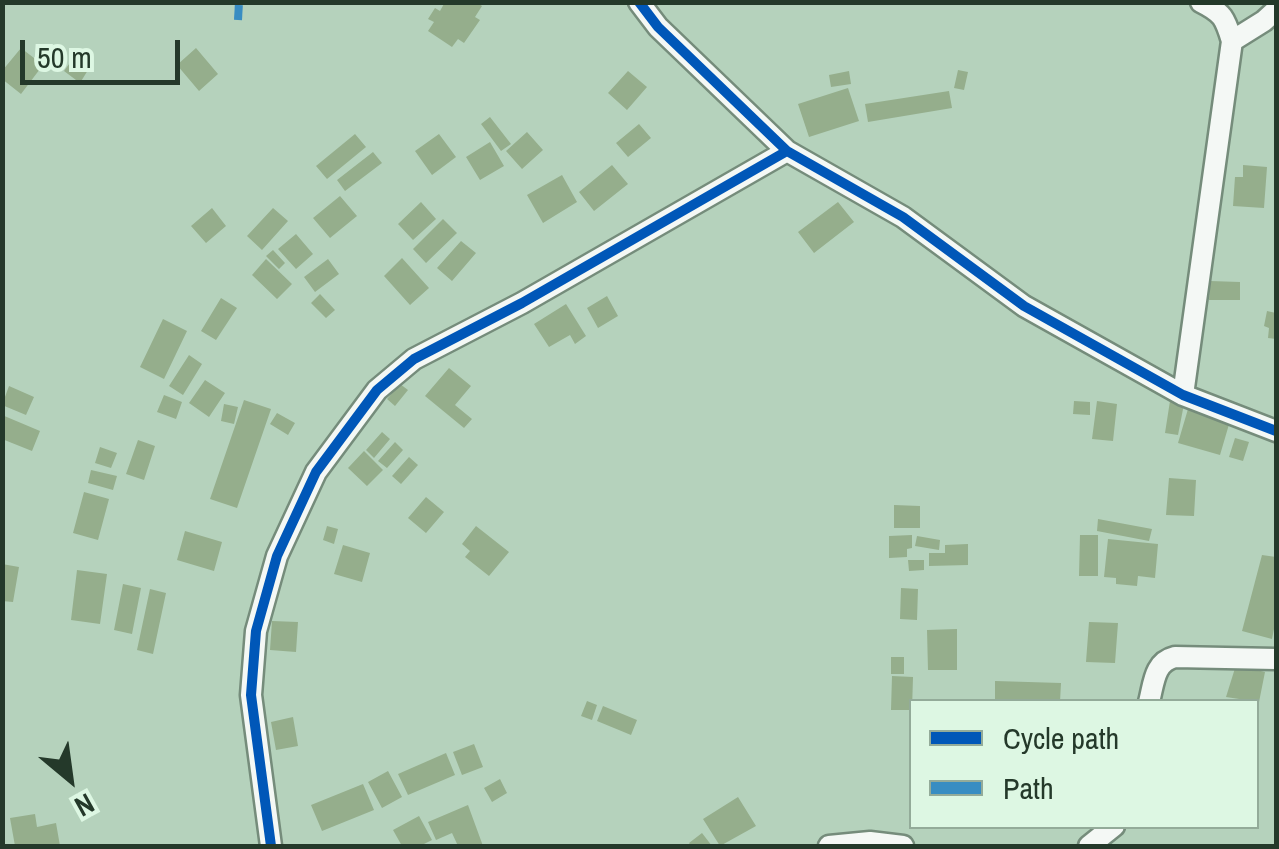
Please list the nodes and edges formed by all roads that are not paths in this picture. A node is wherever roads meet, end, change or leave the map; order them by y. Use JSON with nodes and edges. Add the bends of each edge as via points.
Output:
{"nodes":[{"id":1,"x":639,"y":2,"type":"edge"},
{"id":2,"x":1201,"y":2,"type":"edge"},
{"id":3,"x":1276,"y":10,"type":"edge"},
{"id":4,"x":1232,"y":40,"type":"junction"},
{"id":5,"x":787,"y":151,"type":"junction"},
{"id":6,"x":1183,"y":394,"type":"junction"},
{"id":7,"x":1276,"y":431,"type":"edge"},
{"id":8,"x":1276,"y":660,"type":"edge"},
{"id":9,"x":1150,"y":699,"type":"edge"},
{"id":10,"x":1110,"y":829,"type":"edge"},
{"id":11,"x":271,"y":846,"type":"edge"},
{"id":12,"x":829,"y":846,"type":"edge"},
{"id":13,"x":903,"y":846,"type":"edge"},
{"id":14,"x":1088,"y":846,"type":"edge"}],
"edges":[{"from":1,"to":5,"type":"street"},
{"from":2,"to":4,"type":"street","via":[[1219,11]]},
{"from":3,"to":4,"type":"street"},
{"from":4,"to":6,"type":"street"},
{"from":5,"to":6,"type":"street","via":[[903,218],[1024,306]]},
{"from":5,"to":11,"type":"street","via":[[414,359],[377,390],[316,472],[277,556],[256,631],[251,695]]},
{"from":6,"to":7,"type":"street"},
{"from":8,"to":9,"type":"street","via":[[1164,660]]},
{"from":10,"to":14,"type":"street"},
{"from":12,"to":13,"type":"street"}]}
